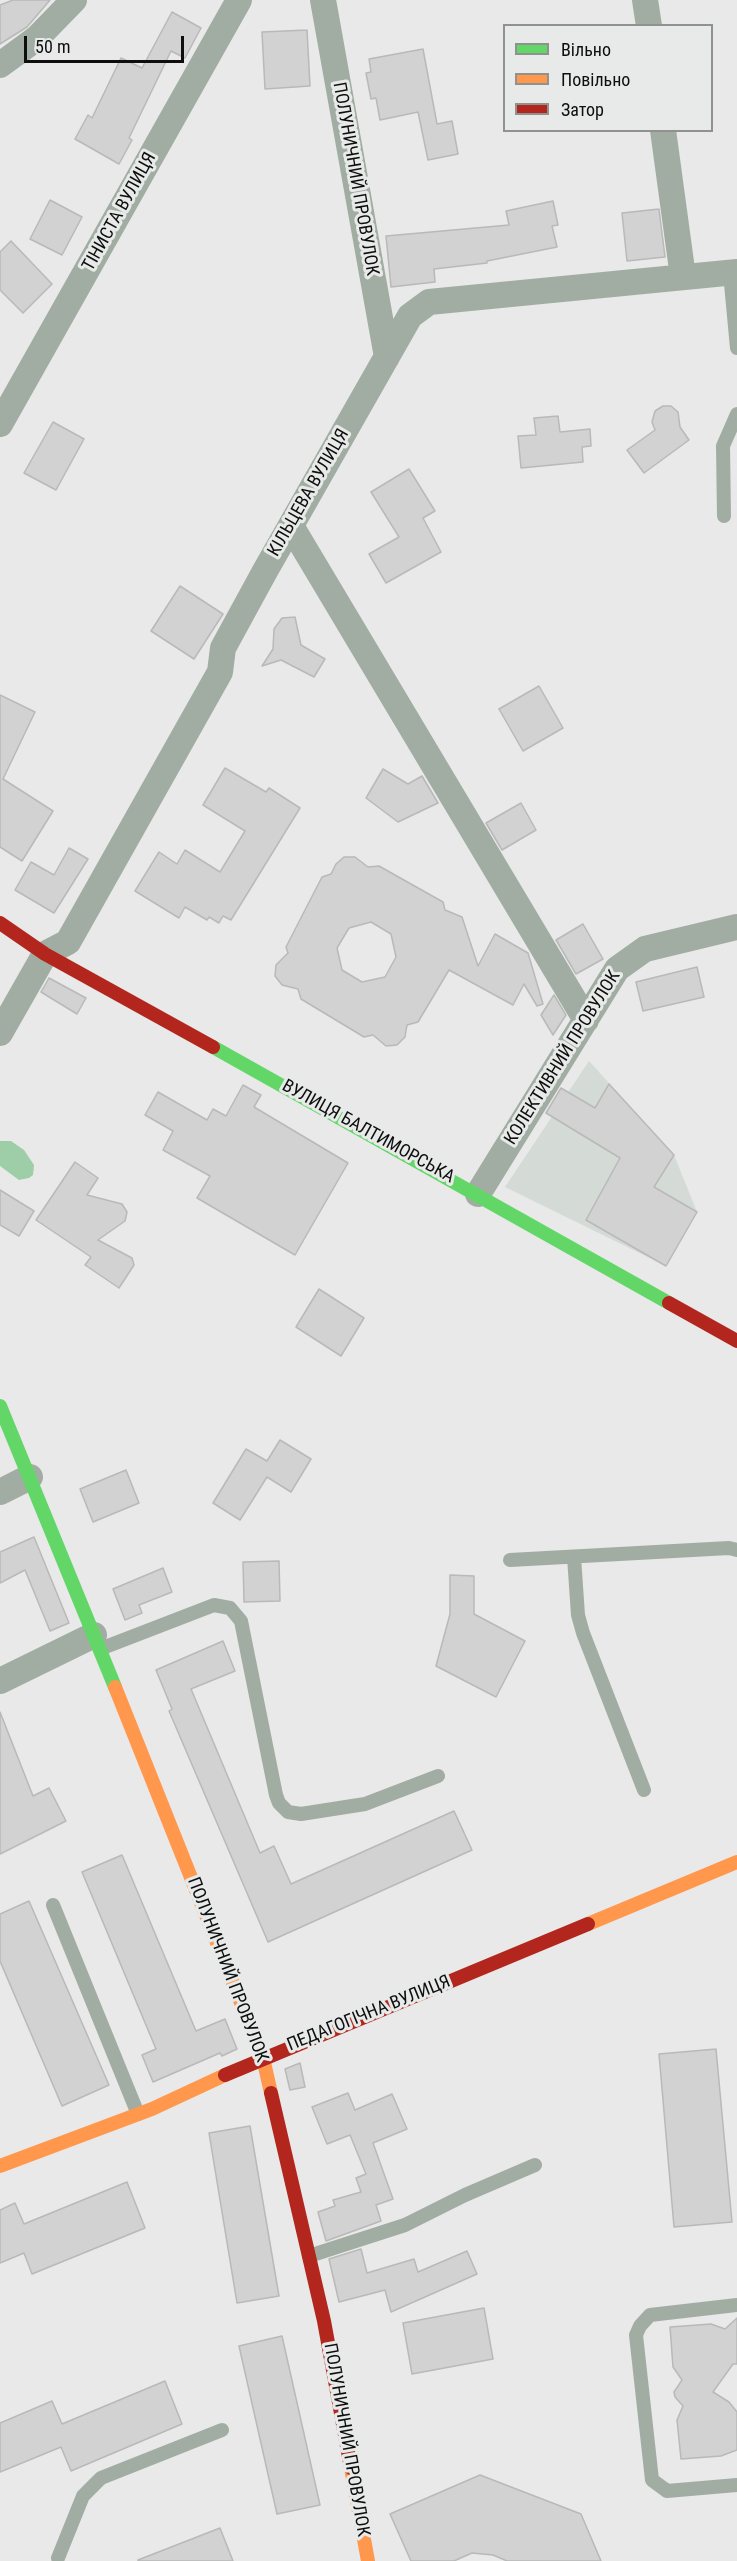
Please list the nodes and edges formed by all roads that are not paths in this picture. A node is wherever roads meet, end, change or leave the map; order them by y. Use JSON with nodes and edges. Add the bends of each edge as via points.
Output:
{"nodes":[{"id":1,"x":74,"y":0,"type":"edge"},
{"id":2,"x":239,"y":0,"type":"edge"},
{"id":3,"x":323,"y":0,"type":"edge"},
{"id":4,"x":645,"y":0,"type":"edge"},
{"id":5,"x":649,"y":24,"type":"edge"},
{"id":6,"x":0,"y":65,"type":"edge"},
{"id":7,"x":663,"y":132,"type":"edge"},
{"id":8,"x":734,"y":273,"type":"edge"},
{"id":9,"x":683,"y":277,"type":"junction"},
{"id":10,"x":737,"y":348,"type":"edge"},
{"id":11,"x":387,"y":357,"type":"junction"},
{"id":12,"x":737,"y":414,"type":"edge"},
{"id":13,"x":0,"y":424,"type":"edge"},
{"id":14,"x":724,"y":516,"type":"dead end"},
{"id":15,"x":291,"y":526,"type":"junction"},
{"id":16,"x":0,"y":923,"type":"edge"},
{"id":17,"x":737,"y":927,"type":"edge"},
{"id":18,"x":45,"y":954,"type":"junction"},
{"id":19,"x":586,"y":1020,"type":"junction"},
{"id":20,"x":0,"y":1033,"type":"edge"},
{"id":21,"x":478,"y":1194,"type":"junction"},
{"id":22,"x":737,"y":1341,"type":"edge"},
{"id":23,"x":0,"y":1406,"type":"edge"},
{"id":24,"x":30,"y":1477,"type":"junction"},
{"id":25,"x":0,"y":1492,"type":"edge"},
{"id":26,"x":737,"y":1550,"type":"edge"},
{"id":27,"x":574,"y":1557,"type":"junction"},
{"id":28,"x":510,"y":1560,"type":"dead end"},
{"id":29,"x":97,"y":1642,"type":"junction"},
{"id":30,"x":0,"y":1681,"type":"edge"},
{"id":31,"x":438,"y":1776,"type":"dead end"},
{"id":32,"x":644,"y":1790,"type":"dead end"},
{"id":33,"x":737,"y":1862,"type":"edge"},
{"id":34,"x":53,"y":1905,"type":"dead end"},
{"id":35,"x":263,"y":2058,"type":"junction"},
{"id":36,"x":138,"y":2114,"type":"junction"},
{"id":37,"x":535,"y":2165,"type":"dead end"},
{"id":38,"x":0,"y":2166,"type":"edge"},
{"id":39,"x":309,"y":2256,"type":"junction"},
{"id":40,"x":737,"y":2305,"type":"edge"},
{"id":41,"x":222,"y":2430,"type":"dead end"},
{"id":42,"x":737,"y":2485,"type":"edge"},
{"id":43,"x":58,"y":2558,"type":"dead end"},
{"id":44,"x":368,"y":2561,"type":"edge"}],
"edges":[{"from":1,"to":6,"type":"street","via":[[38,38]]},
{"from":2,"to":13,"type":"street","name":"ТІНИСТА ВУЛИЦЯ"},
{"from":3,"to":11,"type":"street","name":"ПОЛУНИЧНИЙ ПРОВУЛОК"},
{"from":4,"to":5,"type":"street"},
{"from":7,"to":9,"type":"street"},
{"from":8,"to":9,"type":"street","name":"КІЛЬЦЕВА ВУЛИЦЯ"},
{"from":8,"to":10,"type":"lane"},
{"from":9,"to":11,"type":"street","name":"КІЛЬЦЕВА ВУЛИЦЯ","via":[[429,302],[410,316]]},
{"from":11,"to":15,"type":"street","name":"КІЛЬЦЕВА ВУЛИЦЯ"},
{"from":12,"to":14,"type":"lane","via":[[723,446]]},
{"from":15,"to":18,"type":"street","name":"КІЛЬЦЕВА ВУЛИЦЯ","via":[[224,648],[220,672],[68,942]]},
{"from":15,"to":19,"type":"street"},
{"from":16,"to":18,"type":"street","name":"ВУЛИЦЯ БАЛТИМОРСЬКА"},
{"from":17,"to":19,"type":"street","name":"КОЛЕКТИВНИЙ ПРОВУЛОК","via":[[645,949],[630,958],[617,969]]},
{"from":18,"to":20,"type":"street"},
{"from":18,"to":21,"type":"street","name":"ВУЛИЦЯ БАЛТИМОРСЬКА"},
{"from":19,"to":21,"type":"street","name":"КОЛЕКТИВНИЙ ПРОВУЛОК"},
{"from":21,"to":22,"type":"street","name":"ВУЛИЦЯ БАЛТИМОРСЬКА"},
{"from":23,"to":24,"type":"street","name":"ПОЛУНИЧНИЙ ПРОВУЛОК"},
{"from":24,"to":25,"type":"street"},
{"from":24,"to":29,"type":"street","name":"ПОЛУНИЧНИЙ ПРОВУЛОК"},
{"from":26,"to":27,"type":"lane"},
{"from":27,"to":28,"type":"lane"},
{"from":27,"to":32,"type":"lane","via":[[583,1633]]},
{"from":29,"to":30,"type":"street"},
{"from":29,"to":31,"type":"lane","via":[[214,1605],[230,1608],[241,1621],[276,1795],[288,1812],[301,1814],[365,1804]]},
{"from":29,"to":35,"type":"street","name":"ПОЛУНИЧНИЙ ПРОВУЛОК"},
{"from":33,"to":35,"type":"street","name":"ПЕДАГОГІЧНА ВУЛИЦЯ"},
{"from":34,"to":36,"type":"lane"},
{"from":35,"to":36,"type":"street","name":"ПЕДАГОГІЧНА ВУЛИЦЯ"},
{"from":35,"to":39,"type":"street","name":"ПОЛУНИЧНИЙ ПРОВУЛОК"},
{"from":36,"to":38,"type":"street","name":"ПЕДАГОГІЧНА ВУЛИЦЯ"},
{"from":37,"to":39,"type":"lane","via":[[465,2194],[405,2225]]},
{"from":39,"to":44,"type":"street","name":"ПОЛУНИЧНИЙ ПРОВУЛОК"},
{"from":40,"to":42,"type":"lane","via":[[650,2314],[636,2335],[652,2480],[668,2491]]},
{"from":41,"to":43,"type":"lane","via":[[101,2478],[83,2496]]}]}
